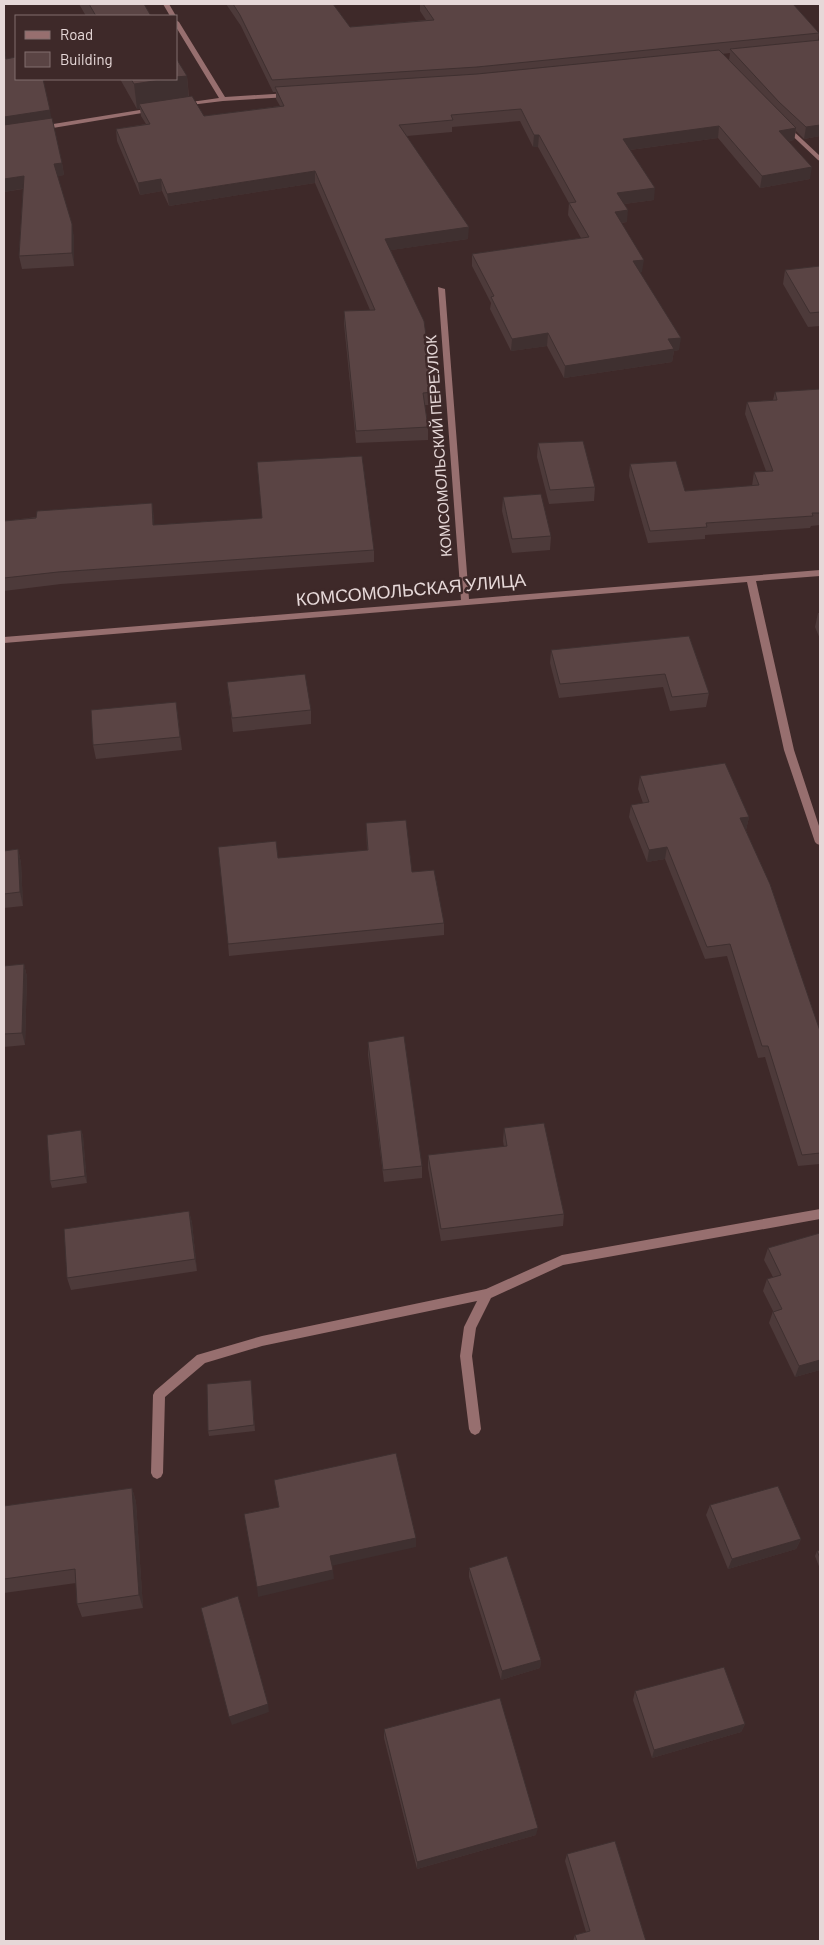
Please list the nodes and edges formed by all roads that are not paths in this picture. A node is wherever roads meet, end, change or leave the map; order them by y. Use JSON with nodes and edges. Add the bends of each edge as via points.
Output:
{"nodes":[{"id":1,"x":166,"y":4,"type":"edge"},
{"id":2,"x":172,"y":15,"type":"edge"},
{"id":3,"x":178,"y":25,"type":"edge"},
{"id":4,"x":301,"y":94,"type":"edge"},
{"id":5,"x":223,"y":99,"type":"junction"},
{"id":6,"x":174,"y":107,"type":"edge"},
{"id":7,"x":164,"y":108,"type":"edge"},
{"id":8,"x":781,"y":122,"type":"edge"},
{"id":9,"x":32,"y":129,"type":"edge"},
{"id":10,"x":820,"y":159,"type":"edge"},
{"id":11,"x":441,"y":289,"type":"dead end"},
{"id":12,"x":820,"y":573,"type":"edge"},
{"id":13,"x":751,"y":579,"type":"junction"},
{"id":14,"x":465,"y":601,"type":"junction"},
{"id":15,"x":4,"y":640,"type":"edge"},
{"id":16,"x":820,"y":842,"type":"edge"},
{"id":17,"x":820,"y":1214,"type":"edge"},
{"id":18,"x":487,"y":1294,"type":"junction"},
{"id":19,"x":475,"y":1429,"type":"dead end"},
{"id":20,"x":156,"y":1473,"type":"dead end"}],
"edges":[{"from":1,"to":2,"type":"street"},
{"from":3,"to":5,"type":"street"},
{"from":4,"to":5,"type":"street"},
{"from":5,"to":6,"type":"street"},
{"from":7,"to":9,"type":"street"},
{"from":8,"to":10,"type":"street"},
{"from":11,"to":14,"type":"street","name":"КОМСОМОЛЬСКИЙ ПЕРЕУЛОК"},
{"from":12,"to":13,"type":"street","name":"КОМСОМОЛЬСКАЯ УЛИЦА"},
{"from":13,"to":14,"type":"street","name":"КОМСОМОЛЬСКАЯ УЛИЦА"},
{"from":13,"to":16,"type":"street","via":[[789,750]]},
{"from":14,"to":15,"type":"street","name":"КОМСОМОЛЬСКАЯ УЛИЦА"},
{"from":17,"to":18,"type":"street","via":[[562,1260]]},
{"from":18,"to":19,"type":"street","via":[[470,1327],[466,1356]]},
{"from":18,"to":20,"type":"street","via":[[262,1340],[201,1359],[159,1395]]}]}
